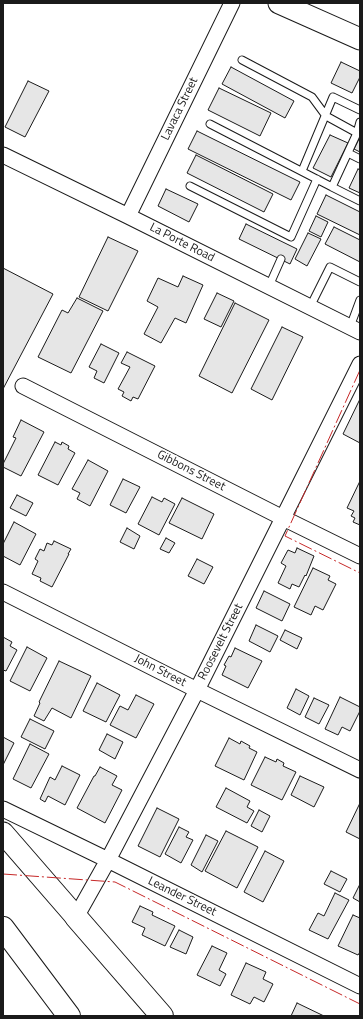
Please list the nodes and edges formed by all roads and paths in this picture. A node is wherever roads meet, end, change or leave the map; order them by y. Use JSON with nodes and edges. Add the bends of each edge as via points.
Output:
{"nodes":[{"id":1,"x":232,"y":3,"type":"edge"},
{"id":2,"x":279,"y":3,"type":"edge"},
{"id":3,"x":360,"y":39,"type":"edge"},
{"id":4,"x":242,"y":60,"type":"dead end"},
{"id":5,"x":360,"y":110,"type":"edge"},
{"id":6,"x":326,"y":116,"type":"junction"},
{"id":7,"x":360,"y":122,"type":"edge"},
{"id":8,"x":210,"y":124,"type":"dead end"},
{"id":9,"x":357,"y":133,"type":"junction"},
{"id":10,"x":348,"y":153,"type":"junction"},
{"id":11,"x":3,"y":156,"type":"edge"},
{"id":12,"x":360,"y":159,"type":"edge"},
{"id":13,"x":302,"y":171,"type":"junction"},
{"id":14,"x":317,"y":179,"type":"junction"},
{"id":15,"x":190,"y":186,"type":"dead end"},
{"id":16,"x":332,"y":187,"type":"junction"},
{"id":17,"x":360,"y":201,"type":"edge"},
{"id":18,"x":128,"y":216,"type":"junction"},
{"id":19,"x":281,"y":259,"type":"dead end"},
{"id":20,"x":360,"y":282,"type":"edge"},
{"id":21,"x":269,"y":286,"type":"junction"},
{"id":22,"x":360,"y":300,"type":"edge"},
{"id":23,"x":310,"y":307,"type":"junction"},
{"id":24,"x":355,"y":329,"type":"edge"},
{"id":25,"x":360,"y":364,"type":"edge"},
{"id":26,"x":23,"y":386,"type":"dead end"},
{"id":27,"x":283,"y":518,"type":"junction"},
{"id":28,"x":360,"y":556,"type":"edge"},
{"id":29,"x":3,"y":592,"type":"edge"},
{"id":30,"x":197,"y":690,"type":"junction"},
{"id":31,"x":360,"y":770,"type":"edge"},
{"id":32,"x":3,"y":809,"type":"edge"},
{"id":33,"x":3,"y":833,"type":"edge"},
{"id":34,"x":108,"y":860,"type":"junction"},
{"id":35,"x":76,"y":917,"type":"junction"},
{"id":36,"x":3,"y":928,"type":"edge"},
{"id":37,"x":360,"y":986,"type":"edge"},
{"id":38,"x":69,"y":1016,"type":"edge"},
{"id":39,"x":162,"y":1016,"type":"edge"}],
"edges":[{"from":1,"to":18,"type":"street","name":"Lavaca Street"},
{"from":2,"to":3,"type":"main road"},
{"from":4,"to":6,"type":"lane","via":[[312,97]]},
{"from":5,"to":6,"type":"lane","via":[[333,97]]},
{"from":6,"to":9,"type":"lane"},
{"from":6,"to":13,"type":"lane"},
{"from":7,"to":9,"type":"lane"},
{"from":8,"to":13,"type":"lane"},
{"from":9,"to":10,"type":"lane"},
{"from":10,"to":12,"type":"lane"},
{"from":10,"to":16,"type":"lane"},
{"from":11,"to":18,"type":"street","name":"La Porte Road"},
{"from":13,"to":14,"type":"lane"},
{"from":14,"to":15,"type":"lane","via":[[290,241]]},
{"from":14,"to":16,"type":"lane"},
{"from":16,"to":17,"type":"lane"},
{"from":18,"to":21,"type":"street","name":"La Porte Road"},
{"from":19,"to":21,"type":"lane"},
{"from":20,"to":23,"type":"lane","via":[[330,267]]},
{"from":21,"to":23,"type":"street","name":"La Porte Road"},
{"from":22,"to":24,"type":"lane"},
{"from":23,"to":24,"type":"street","name":"La Porte Road"},
{"from":25,"to":27,"type":"street","name":"Roosevelt Street"},
{"from":26,"to":27,"type":"street","name":"Gibbons Street"},
{"from":27,"to":28,"type":"street","name":"Gibbons Street"},
{"from":27,"to":30,"type":"street","name":"Roosevelt Street"},
{"from":29,"to":30,"type":"street","name":"John Street"},
{"from":30,"to":31,"type":"street","name":"John Street"},
{"from":30,"to":34,"type":"street","name":"Roosevelt Street"},
{"from":32,"to":34,"type":"street","name":"Leander Street"},
{"from":33,"to":35,"type":"main road"},
{"from":34,"to":35,"type":"street","name":"Roosevelt Street"},
{"from":34,"to":37,"type":"street","name":"Leander Street"},
{"from":35,"to":39,"type":"highway"},
{"from":36,"to":38,"type":"highway"}]}
